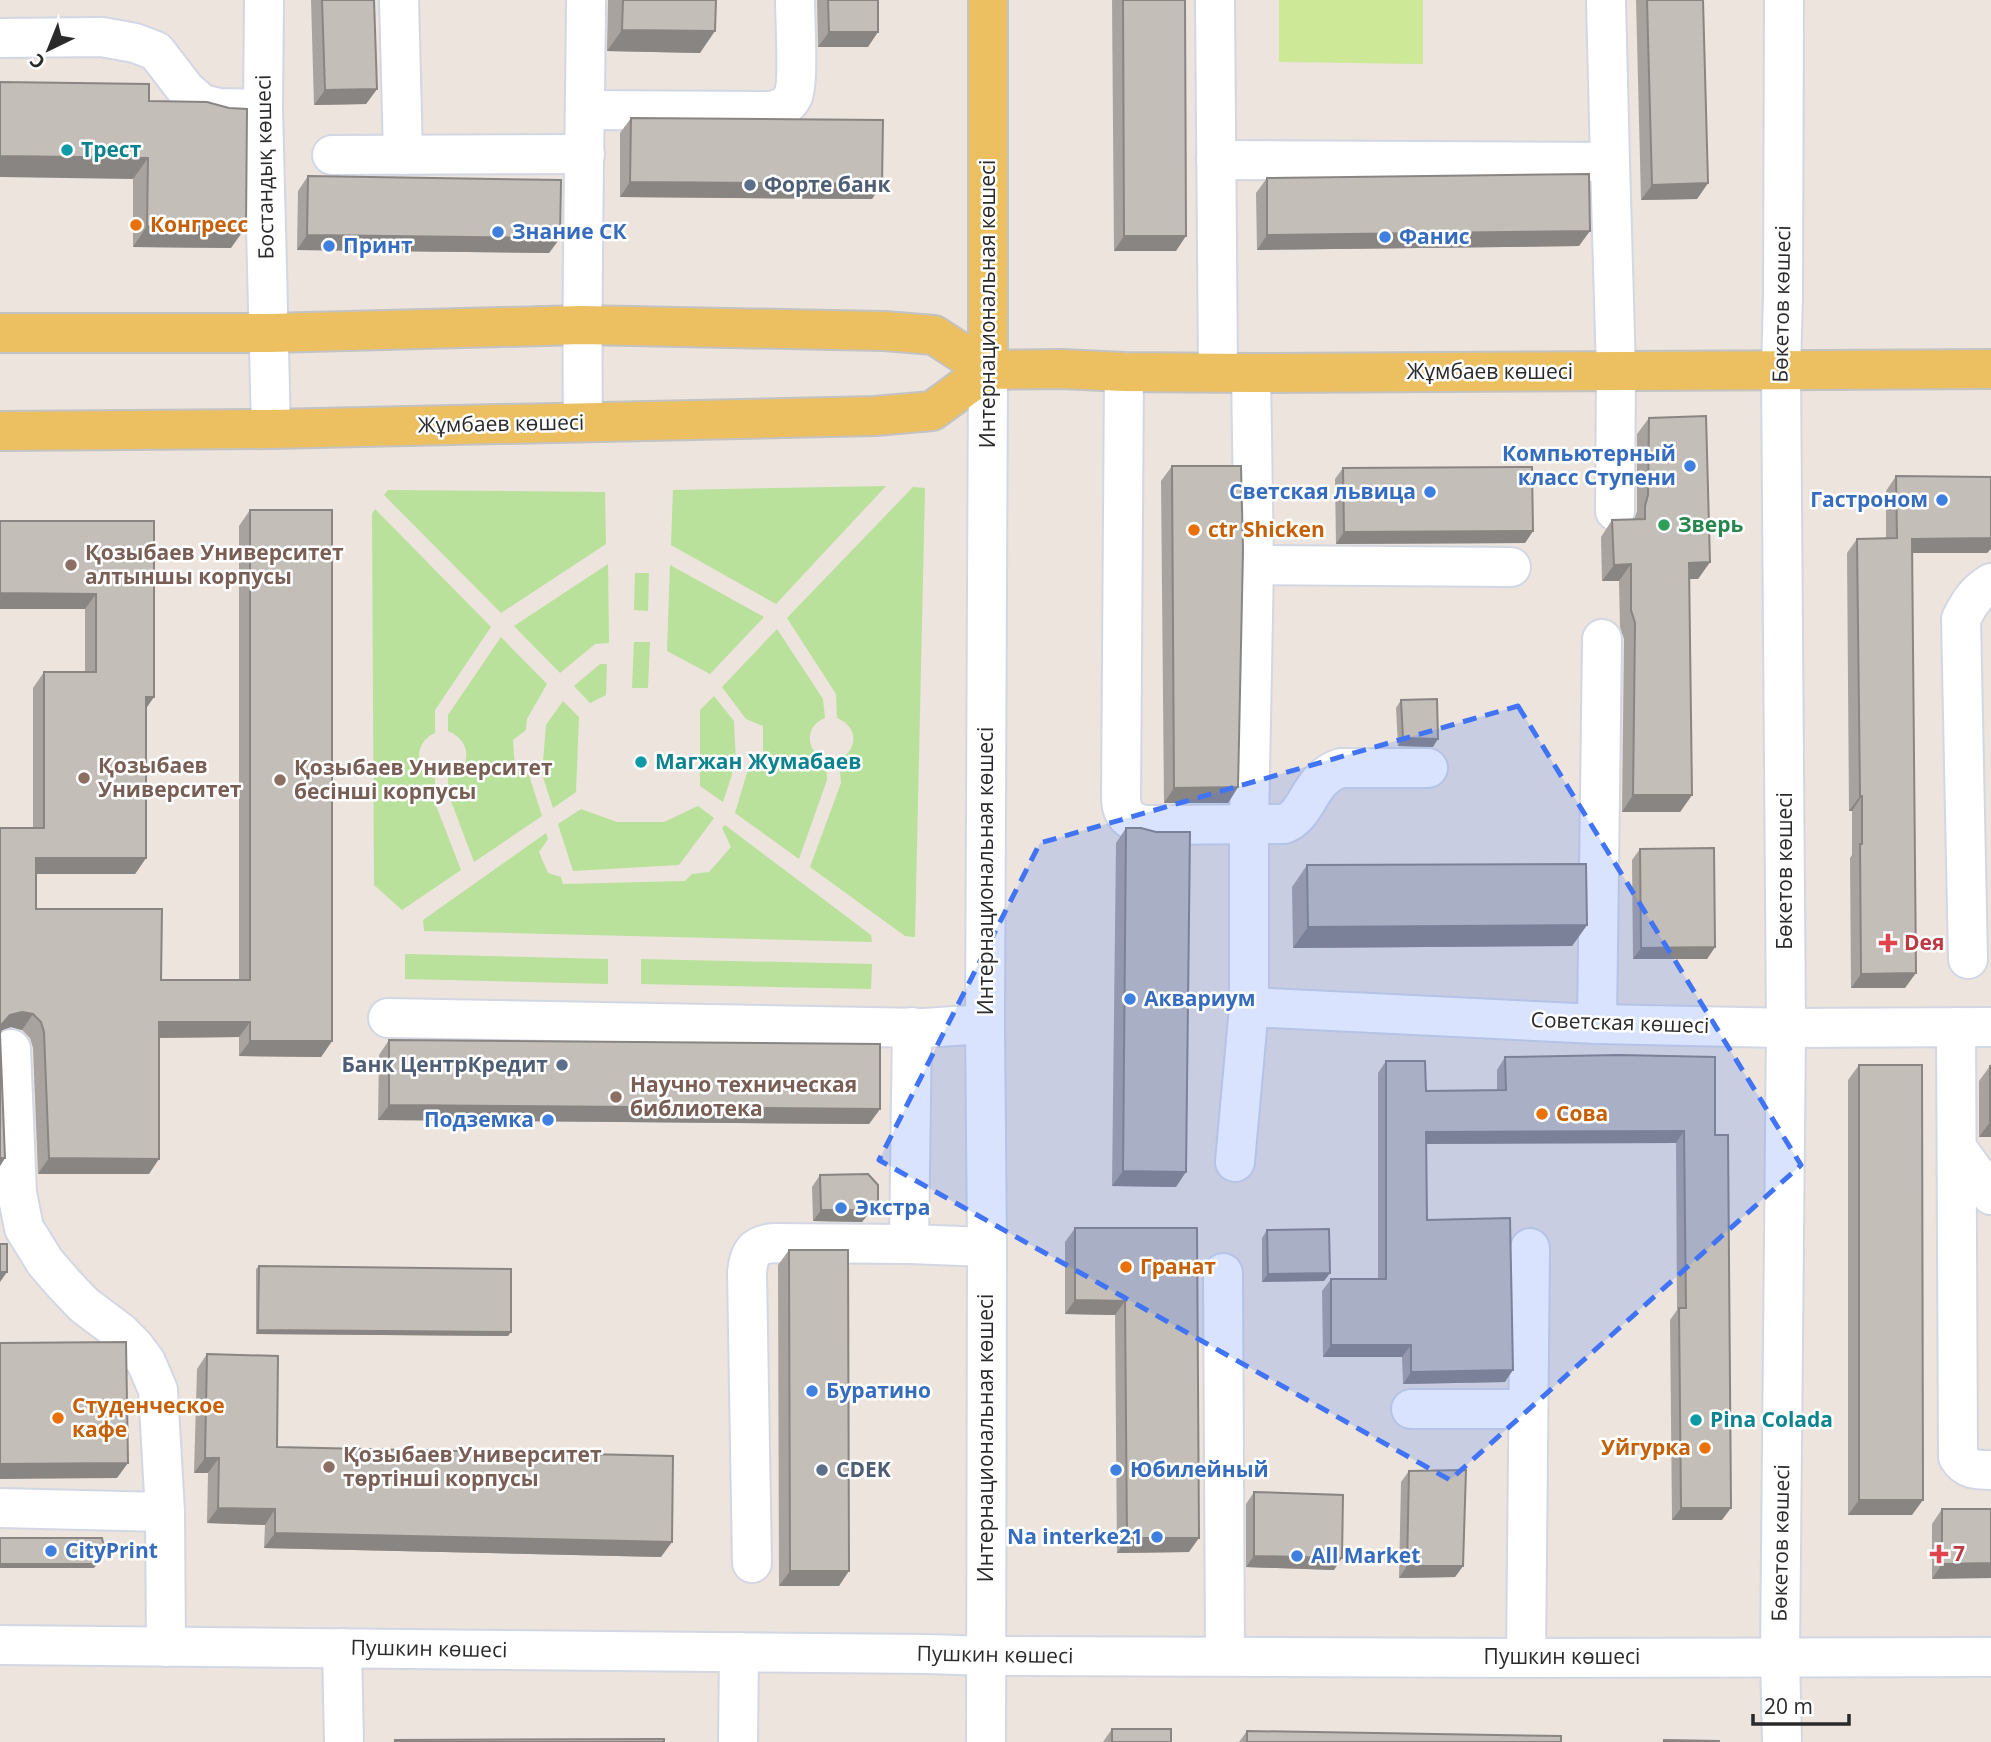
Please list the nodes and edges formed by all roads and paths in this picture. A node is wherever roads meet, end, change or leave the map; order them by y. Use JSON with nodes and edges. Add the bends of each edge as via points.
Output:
{"nodes":[{"id":1,"x":264,"y":0,"type":"edge"},
{"id":2,"x":399,"y":0,"type":"edge"},
{"id":3,"x":586,"y":0,"type":"edge"},
{"id":4,"x":795,"y":0,"type":"edge"},
{"id":5,"x":988,"y":0,"type":"edge"},
{"id":6,"x":1215,"y":0,"type":"edge"},
{"id":7,"x":1606,"y":0,"type":"edge"},
{"id":8,"x":1784,"y":0,"type":"edge"},
{"id":9,"x":0,"y":38,"type":"edge"},
{"id":10,"x":263,"y":109,"type":"junction"},
{"id":11,"x":585,"y":110,"type":"junction"},
{"id":12,"x":332,"y":155,"type":"dead end"},
{"id":13,"x":403,"y":155,"type":"junction"},
{"id":14,"x":585,"y":155,"type":"junction"},
{"id":15,"x":1216,"y":160,"type":"junction"},
{"id":16,"x":1610,"y":162,"type":"junction"},
{"id":17,"x":582,"y":325,"type":"junction"},
{"id":18,"x":269,"y":333,"type":"junction"},
{"id":19,"x":0,"y":334,"type":"edge"},
{"id":20,"x":1991,"y":369,"type":"edge"},
{"id":21,"x":988,"y":370,"type":"junction"},
{"id":22,"x":1781,"y":370,"type":"junction"},
{"id":23,"x":1616,"y":371,"type":"junction"},
{"id":24,"x":1124,"y":372,"type":"junction"},
{"id":25,"x":1234,"y":372,"type":"junction"},
{"id":26,"x":583,"y":422,"type":"junction"},
{"id":27,"x":271,"y":429,"type":"junction"},
{"id":28,"x":0,"y":431,"type":"edge"},
{"id":29,"x":1615,"y":511,"type":"dead end"},
{"id":30,"x":1254,"y":565,"type":"junction"},
{"id":31,"x":1511,"y":567,"type":"dead end"},
{"id":32,"x":1991,"y":583,"type":"edge"},
{"id":33,"x":1602,"y":639,"type":"dead end"},
{"id":34,"x":1428,"y":768,"type":"dead end"},
{"id":35,"x":1250,"y":824,"type":"junction"},
{"id":36,"x":1968,"y":959,"type":"dead end"},
{"id":37,"x":1249,"y":1007,"type":"junction"},
{"id":38,"x":388,"y":1018,"type":"dead end"},
{"id":39,"x":985,"y":1024,"type":"junction"},
{"id":40,"x":1597,"y":1024,"type":"junction"},
{"id":41,"x":912,"y":1027,"type":"junction"},
{"id":42,"x":1974,"y":1027,"type":"edge"},
{"id":43,"x":1786,"y":1028,"type":"junction"},
{"id":44,"x":11,"y":1049,"type":"edge"},
{"id":45,"x":1974,"y":1149,"type":"edge"},
{"id":46,"x":1235,"y":1162,"type":"dead end"},
{"id":47,"x":1991,"y":1195,"type":"edge"},
{"id":48,"x":909,"y":1244,"type":"junction"},
{"id":49,"x":987,"y":1247,"type":"junction"},
{"id":50,"x":1530,"y":1248,"type":"dead end"},
{"id":51,"x":1223,"y":1273,"type":"dead end"},
{"id":52,"x":1411,"y":1409,"type":"dead end"},
{"id":53,"x":1528,"y":1409,"type":"junction"},
{"id":54,"x":1991,"y":1470,"type":"edge"},
{"id":55,"x":0,"y":1508,"type":"edge"},
{"id":56,"x":164,"y":1512,"type":"junction"},
{"id":57,"x":752,"y":1563,"type":"dead end"},
{"id":58,"x":0,"y":1645,"type":"edge"},
{"id":59,"x":166,"y":1647,"type":"junction"},
{"id":60,"x":342,"y":1648,"type":"junction"},
{"id":61,"x":739,"y":1652,"type":"junction"},
{"id":62,"x":986,"y":1656,"type":"junction"},
{"id":63,"x":1225,"y":1656,"type":"junction"},
{"id":64,"x":1780,"y":1657,"type":"junction"},
{"id":65,"x":1991,"y":1657,"type":"edge"},
{"id":66,"x":1526,"y":1658,"type":"junction"},
{"id":67,"x":344,"y":1742,"type":"edge"},
{"id":68,"x":738,"y":1742,"type":"edge"},
{"id":69,"x":986,"y":1742,"type":"edge"},
{"id":70,"x":1782,"y":1742,"type":"edge"}],
"edges":[{"from":1,"to":10,"type":"street","name":"Бостандық көшесі"},
{"from":2,"to":13,"type":"street"},
{"from":3,"to":11,"type":"street"},
{"from":4,"to":11,"type":"street","via":[[795,90],[787,105],[771,111]]},
{"from":5,"to":21,"type":"main road","name":"Интернациональная көшесі"},
{"from":6,"to":15,"type":"street"},
{"from":7,"to":16,"type":"street"},
{"from":8,"to":22,"type":"street","name":"Бөкетов көшесі"},
{"from":9,"to":10,"type":"street","via":[[102,37],[135,43],[156,51],[202,104]]},
{"from":10,"to":18,"type":"street","name":"Бостандық көшесі"},
{"from":11,"to":14,"type":"street"},
{"from":12,"to":13,"type":"street"},
{"from":13,"to":14,"type":"street"},
{"from":14,"to":17,"type":"street"},
{"from":15,"to":16,"type":"street"},
{"from":15,"to":25,"type":"street"},
{"from":16,"to":23,"type":"street"},
{"from":17,"to":18,"type":"main road"},
{"from":17,"to":21,"type":"main road","via":[[934,335]]},
{"from":17,"to":26,"type":"street"},
{"from":18,"to":19,"type":"main road"},
{"from":18,"to":27,"type":"street","name":"Бостандық көшесі"},
{"from":20,"to":22,"type":"main road","name":"Жұмбаев көшесі"},
{"from":21,"to":24,"type":"main road","name":"Жұмбаев көшесі"},
{"from":21,"to":26,"type":"main road","name":"Жұмбаев көшесі","via":[[932,411]]},
{"from":21,"to":39,"type":"street","name":"Интернациональная көшесі"},
{"from":22,"to":23,"type":"main road","name":"Жұмбаев көшесі"},
{"from":22,"to":43,"type":"street","name":"Бөкетов көшесі"},
{"from":23,"to":25,"type":"main road","name":"Жұмбаев көшесі"},
{"from":23,"to":29,"type":"street"},
{"from":24,"to":25,"type":"main road","name":"Жұмбаев көшесі"},
{"from":24,"to":35,"type":"street","via":[[1122,808],[1127,818],[1145,825]]},
{"from":25,"to":30,"type":"street"},
{"from":26,"to":27,"type":"main road","name":"Жұмбаев көшесі"},
{"from":27,"to":28,"type":"main road","name":"Жұмбаев көшесі"},
{"from":30,"to":31,"type":"street"},
{"from":30,"to":35,"type":"street"},
{"from":32,"to":36,"type":"street","via":[[1969,603],[1961,619]]},
{"from":33,"to":40,"type":"street"},
{"from":34,"to":35,"type":"street","via":[[1341,768],[1323,777],[1289,823]]},
{"from":35,"to":37,"type":"street"},
{"from":37,"to":40,"type":"street","name":"Советская көшесі"},
{"from":37,"to":46,"type":"street"},
{"from":38,"to":41,"type":"street"},
{"from":39,"to":41,"type":"street"},
{"from":39,"to":49,"type":"street","name":"Интернациональная көшесі"},
{"from":40,"to":43,"type":"street","name":"Советская көшесі"},
{"from":41,"to":48,"type":"street"},
{"from":42,"to":43,"type":"street","name":"Советская көшесі"},
{"from":42,"to":45,"type":"street"},
{"from":43,"to":64,"type":"street","name":"Бөкетов көшесі"},
{"from":44,"to":56,"type":"street","via":[[17,1193],[24,1228],[64,1284],[120,1332],[146,1362],[158,1390]]},
{"from":45,"to":47,"type":"street"},
{"from":45,"to":54,"type":"street","via":[[1958,1457],[1969,1468]]},
{"from":48,"to":49,"type":"street"},
{"from":48,"to":57,"type":"street","via":[[763,1244],[748,1260]]},
{"from":49,"to":62,"type":"street","name":"Интернациональная көшесі"},
{"from":50,"to":53,"type":"street"},
{"from":51,"to":63,"type":"street"},
{"from":52,"to":53,"type":"street"},
{"from":53,"to":66,"type":"street"},
{"from":55,"to":56,"type":"street"},
{"from":56,"to":59,"type":"street"},
{"from":58,"to":59,"type":"street","name":"Пушкин көшесі"},
{"from":59,"to":60,"type":"street","name":"Пушкин көшесі"},
{"from":60,"to":61,"type":"street","name":"Пушкин көшесі"},
{"from":60,"to":67,"type":"street"},
{"from":61,"to":62,"type":"street","name":"Пушкин көшесі"},
{"from":61,"to":68,"type":"street"},
{"from":62,"to":63,"type":"street","name":"Пушкин көшесі"},
{"from":62,"to":69,"type":"street","name":"Интернациональная көшесі"},
{"from":63,"to":66,"type":"street","name":"Пушкин көшесі"},
{"from":64,"to":65,"type":"street","name":"Пушкин көшесі"},
{"from":64,"to":66,"type":"street","name":"Пушкин көшесі"},
{"from":64,"to":70,"type":"street","name":"Бөкетов көшесі"}]}
